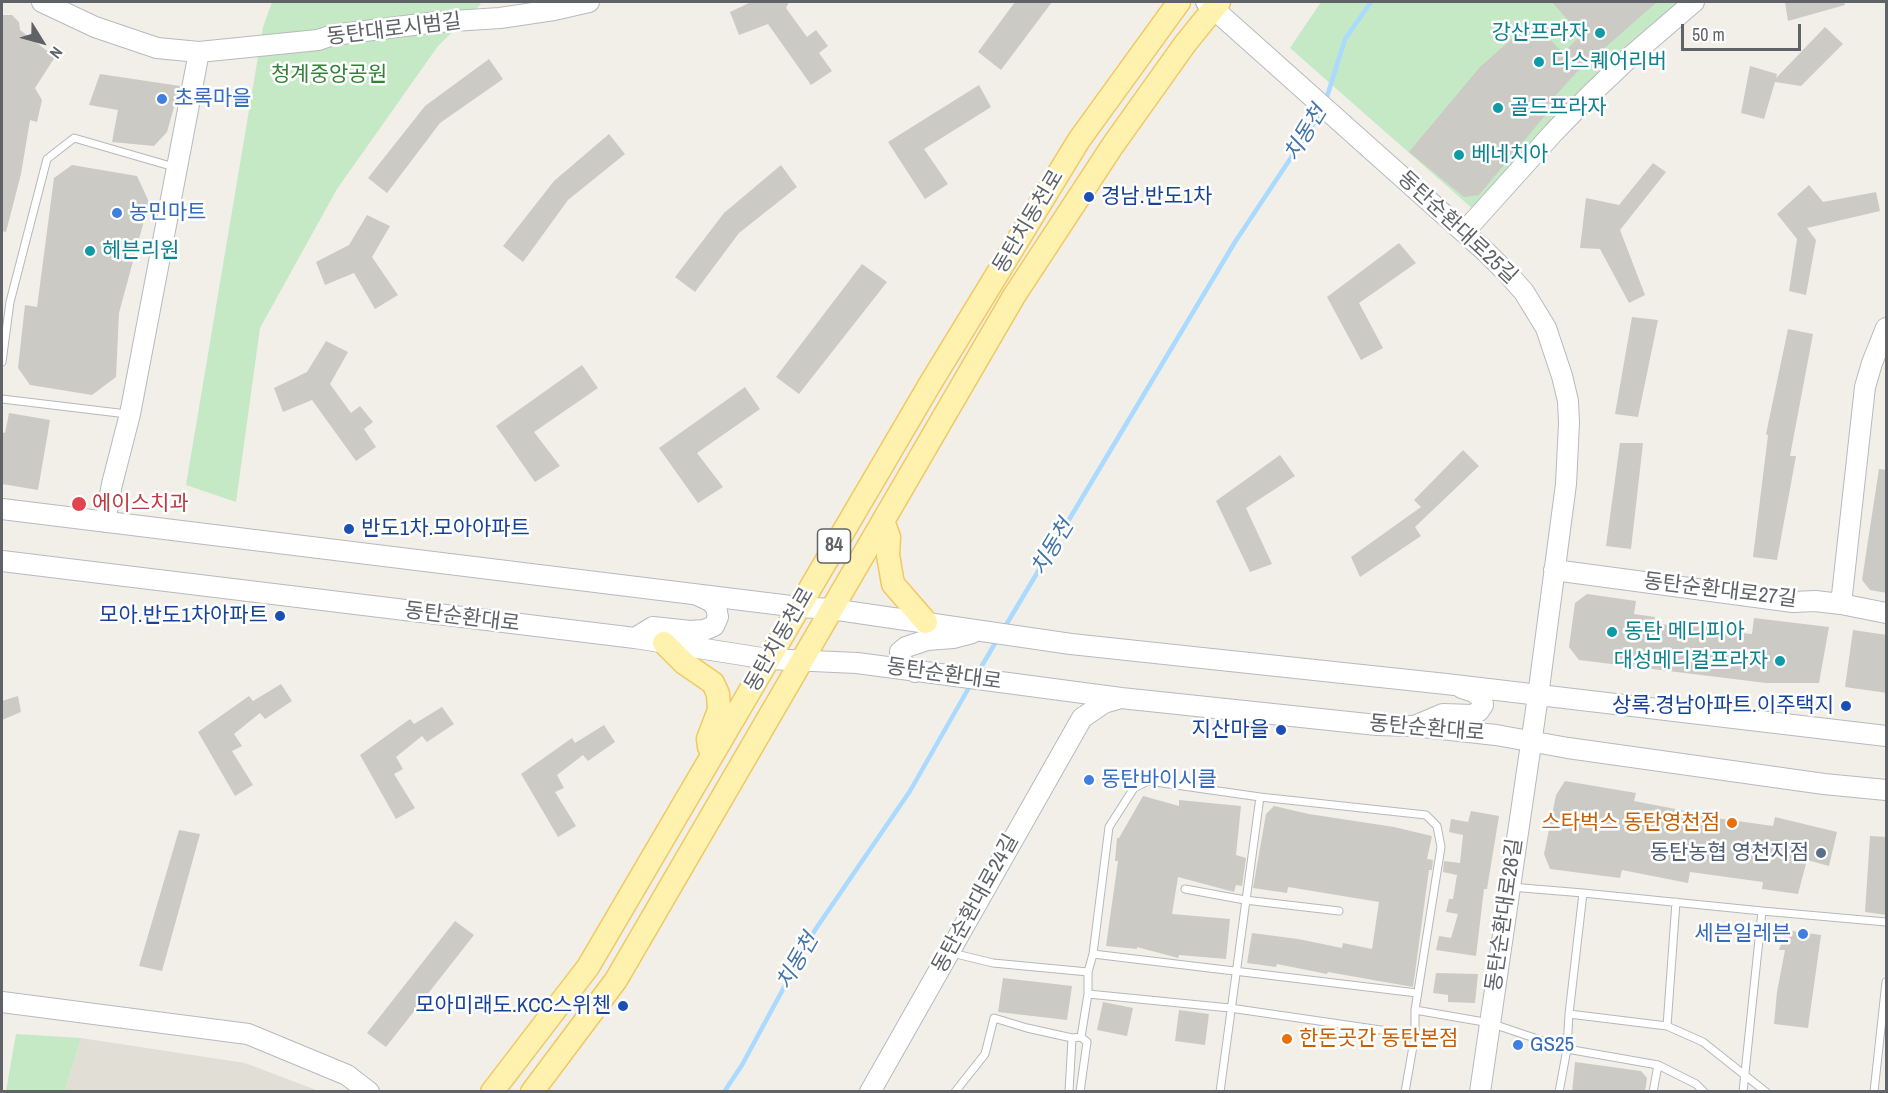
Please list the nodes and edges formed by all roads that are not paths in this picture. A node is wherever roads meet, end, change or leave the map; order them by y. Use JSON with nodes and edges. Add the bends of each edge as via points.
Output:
{"nodes":[{"id":1,"x":42,"y":2,"type":"edge"},
{"id":2,"x":589,"y":2,"type":"edge"},
{"id":3,"x":1179,"y":2,"type":"edge"},
{"id":4,"x":1694,"y":2,"type":"edge"},
{"id":5,"x":1213,"y":4,"type":"edge"},
{"id":6,"x":199,"y":52,"type":"junction"},
{"id":7,"x":177,"y":168,"type":"junction"},
{"id":8,"x":1464,"y":232,"type":"junction"},
{"id":9,"x":1887,"y":328,"type":"edge"},
{"id":10,"x":2,"y":362,"type":"edge"},
{"id":11,"x":2,"y":399,"type":"edge"},
{"id":12,"x":130,"y":414,"type":"junction"},
{"id":13,"x":2,"y":509,"type":"edge"},
{"id":14,"x":883,"y":521,"type":"junction"},
{"id":15,"x":105,"y":522,"type":"junction"},
{"id":16,"x":2,"y":561,"type":"edge"},
{"id":17,"x":1554,"y":570,"type":"junction"},
{"id":18,"x":695,"y":594,"type":"junction"},
{"id":19,"x":1841,"y":604,"type":"junction"},
{"id":20,"x":799,"y":607,"type":"junction"},
{"id":21,"x":831,"y":609,"type":"junction"},
{"id":22,"x":1887,"y":613,"type":"edge"},
{"id":23,"x":926,"y":622,"type":"junction"},
{"id":24,"x":983,"y":630,"type":"junction"},
{"id":25,"x":635,"y":638,"type":"junction"},
{"id":26,"x":664,"y":643,"type":"junction"},
{"id":27,"x":768,"y":659,"type":"junction"},
{"id":28,"x":801,"y":661,"type":"junction"},
{"id":29,"x":906,"y":670,"type":"junction"},
{"id":30,"x":1446,"y":684,"type":"junction"},
{"id":31,"x":1049,"y":690,"type":"junction"},
{"id":32,"x":1538,"y":696,"type":"junction"},
{"id":33,"x":1121,"y":698,"type":"junction"},
{"id":34,"x":1082,"y":718,"type":"junction"},
{"id":35,"x":1414,"y":726,"type":"junction"},
{"id":36,"x":1887,"y":736,"type":"edge"},
{"id":37,"x":1531,"y":740,"type":"junction"},
{"id":38,"x":712,"y":756,"type":"junction"},
{"id":39,"x":1887,"y":790,"type":"edge"},
{"id":40,"x":1260,"y":797,"type":"junction"},
{"id":41,"x":1509,"y":887,"type":"junction"},
{"id":42,"x":1185,"y":889,"type":"dead end"},
{"id":43,"x":1583,"y":893,"type":"junction"},
{"id":44,"x":1245,"y":900,"type":"junction"},
{"id":45,"x":1676,"y":903,"type":"junction"},
{"id":46,"x":1339,"y":911,"type":"dead end"},
{"id":47,"x":1762,"y":911,"type":"junction"},
{"id":48,"x":1887,"y":922,"type":"edge"},
{"id":49,"x":950,"y":952,"type":"junction"},
{"id":50,"x":1093,"y":954,"type":"junction"},
{"id":51,"x":1235,"y":971,"type":"junction"},
{"id":52,"x":1088,"y":972,"type":"junction"},
{"id":53,"x":1886,"y":987,"type":"edge"},
{"id":54,"x":1417,"y":993,"type":"junction"},
{"id":55,"x":1088,"y":994,"type":"junction"},
{"id":56,"x":2,"y":1002,"type":"edge"},
{"id":57,"x":1230,"y":1008,"type":"junction"},
{"id":58,"x":1415,"y":1010,"type":"junction"},
{"id":59,"x":1569,"y":1014,"type":"junction"},
{"id":60,"x":1490,"y":1023,"type":"junction"},
{"id":61,"x":1667,"y":1026,"type":"junction"},
{"id":62,"x":1415,"y":1035,"type":"junction"},
{"id":63,"x":1081,"y":1037,"type":"junction"},
{"id":64,"x":1072,"y":1038,"type":"junction"},
{"id":65,"x":1567,"y":1049,"type":"junction"},
{"id":66,"x":1658,"y":1065,"type":"junction"},
{"id":67,"x":1746,"y":1076,"type":"junction"},
{"id":68,"x":369,"y":1092,"type":"edge"},
{"id":69,"x":492,"y":1092,"type":"edge"},
{"id":70,"x":532,"y":1092,"type":"edge"},
{"id":71,"x":870,"y":1092,"type":"edge"},
{"id":72,"x":955,"y":1092,"type":"edge"},
{"id":73,"x":1068,"y":1092,"type":"edge"},
{"id":74,"x":1080,"y":1092,"type":"edge"},
{"id":75,"x":1220,"y":1092,"type":"edge"},
{"id":76,"x":1405,"y":1092,"type":"edge"},
{"id":77,"x":1480,"y":1092,"type":"edge"},
{"id":78,"x":1559,"y":1092,"type":"edge"},
{"id":79,"x":1653,"y":1092,"type":"edge"},
{"id":80,"x":1704,"y":1092,"type":"edge"},
{"id":81,"x":1743,"y":1092,"type":"edge"},
{"id":82,"x":1766,"y":1092,"type":"edge"},
{"id":83,"x":1874,"y":1092,"type":"edge"}],
"edges":[{"from":1,"to":6,"type":"street","name":"동탄대로시범길","via":[[95,27],[157,48]]},
{"from":2,"to":6,"type":"street","name":"동탄대로시범길","via":[[500,18],[437,22]]},
{"from":3,"to":20,"type":"main road","name":"동탄치동천로","number":"84","via":[[1079,140]]},
{"from":4,"to":8,"type":"street","via":[[1630,56],[1569,117]]},
{"from":5,"to":8,"type":"street","name":"동탄순환대로25길"},
{"from":5,"to":14,"type":"main road","name":"동탄치동천로","number":"84","via":[[1113,145],[1014,296]]},
{"from":6,"to":7,"type":"street"},
{"from":7,"to":10,"type":"lane","via":[[74,138],[48,159],[10,302]]},
{"from":7,"to":12,"type":"street"},
{"from":8,"to":17,"type":"street","name":"동탄순환대로25길","via":[[1524,292],[1546,328],[1562,376],[1568,401],[1569,446]]},
{"from":9,"to":19,"type":"street","via":[[1865,387]]},
{"from":11,"to":12,"type":"lane"},
{"from":12,"to":15,"type":"street"},
{"from":13,"to":15,"type":"street"},
{"from":14,"to":21,"type":"main road","name":"동탄치동천로","number":"84"},
{"from":14,"to":23,"type":"main road","via":[[889,537],[893,584]]},
{"from":15,"to":18,"type":"street"},
{"from":16,"to":25,"type":"street","name":"동탄순환대로"},
{"from":17,"to":19,"type":"street","name":"동탄순환대로27길","via":[[1793,602]]},
{"from":17,"to":32,"type":"street","name":"동탄순환대로25길"},
{"from":18,"to":20,"type":"street"},
{"from":18,"to":25,"type":"street","via":[[716,608],[714,626],[704,630],[653,627]]},
{"from":19,"to":22,"type":"street","name":"동탄순환대로27길"},
{"from":20,"to":21,"type":"street"},
{"from":20,"to":27,"type":"main road","name":"동탄치동천로","number":"84"},
{"from":21,"to":23,"type":"street"},
{"from":21,"to":28,"type":"main road","name":"동탄치동천로","number":"84"},
{"from":23,"to":24,"type":"street"},
{"from":24,"to":29,"type":"street","via":[[906,647],[900,652]]},
{"from":24,"to":30,"type":"street","via":[[1071,644]]},
{"from":25,"to":26,"type":"street","name":"동탄순환대로"},
{"from":26,"to":27,"type":"street","name":"동탄순환대로"},
{"from":26,"to":38,"type":"main road","via":[[713,683],[718,694],[719,710],[708,739]]},
{"from":27,"to":28,"type":"street","name":"동탄순환대로"},
{"from":27,"to":38,"type":"main road","name":"동탄치동천로","number":"84"},
{"from":28,"to":29,"type":"street","name":"동탄순환대로"},
{"from":28,"to":70,"type":"main road","name":"동탄치동천로","number":"84","via":[[616,980]]},
{"from":29,"to":31,"type":"street","name":"동탄순환대로"},
{"from":30,"to":32,"type":"street"},
{"from":30,"to":35,"type":"street","via":[[1474,692],[1482,699],[1479,711],[1473,715],[1443,714]]},
{"from":31,"to":33,"type":"street","name":"동탄순환대로"},
{"from":31,"to":34,"type":"street"},
{"from":32,"to":36,"type":"street"},
{"from":32,"to":37,"type":"street","name":"동탄순환대로26길"},
{"from":33,"to":34,"type":"street","via":[[1104,703]]},
{"from":33,"to":35,"type":"street","name":"동탄순환대로"},
{"from":34,"to":49,"type":"street","name":"동탄순환대로24길"},
{"from":35,"to":37,"type":"street","name":"동탄순환대로"},
{"from":37,"to":39,"type":"street","name":"동탄순환대로"},
{"from":37,"to":41,"type":"street","name":"동탄순환대로26길"},
{"from":38,"to":69,"type":"main road","name":"동탄치동천로","number":"84","via":[[588,967]]},
{"from":40,"to":44,"type":"lane"},
{"from":40,"to":50,"type":"lane","via":[[1148,781],[1134,788],[1109,827]]},
{"from":40,"to":54,"type":"lane","via":[[1426,815],[1437,826],[1441,847]]},
{"from":41,"to":43,"type":"lane"},
{"from":41,"to":60,"type":"street","name":"동탄순환대로26길"},
{"from":42,"to":44,"type":"lane"},
{"from":43,"to":45,"type":"lane"},
{"from":43,"to":59,"type":"lane"},
{"from":44,"to":46,"type":"lane"},
{"from":44,"to":51,"type":"lane"},
{"from":45,"to":47,"type":"lane"},
{"from":45,"to":61,"type":"lane"},
{"from":47,"to":48,"type":"lane"},
{"from":47,"to":67,"type":"lane"},
{"from":49,"to":52,"type":"lane","via":[[993,963]]},
{"from":49,"to":71,"type":"street","name":"동탄순환대로24길"},
{"from":50,"to":51,"type":"lane"},
{"from":50,"to":52,"type":"lane"},
{"from":51,"to":54,"type":"lane"},
{"from":51,"to":57,"type":"lane"},
{"from":52,"to":55,"type":"lane"},
{"from":53,"to":83,"type":"lane"},
{"from":54,"to":58,"type":"lane"},
{"from":55,"to":57,"type":"lane"},
{"from":55,"to":63,"type":"lane"},
{"from":56,"to":68,"type":"street","via":[[248,1034],[347,1075]]},
{"from":57,"to":62,"type":"lane"},
{"from":57,"to":75,"type":"lane"},
{"from":58,"to":60,"type":"lane"},
{"from":58,"to":62,"type":"lane"},
{"from":59,"to":61,"type":"lane"},
{"from":59,"to":65,"type":"lane"},
{"from":60,"to":65,"type":"lane"},
{"from":60,"to":77,"type":"street","name":"동탄순환대로26길"},
{"from":61,"to":67,"type":"lane","via":[[1703,1042]]},
{"from":62,"to":76,"type":"lane"},
{"from":63,"to":64,"type":"lane"},
{"from":63,"to":74,"type":"lane","via":[[1087,1042]]},
{"from":64,"to":72,"type":"lane","via":[[994,1018],[985,1054]]},
{"from":64,"to":73,"type":"lane"},
{"from":65,"to":66,"type":"lane"},
{"from":65,"to":78,"type":"lane"},
{"from":66,"to":79,"type":"lane"},
{"from":66,"to":80,"type":"lane"},
{"from":67,"to":81,"type":"lane"},
{"from":67,"to":82,"type":"lane"}]}
